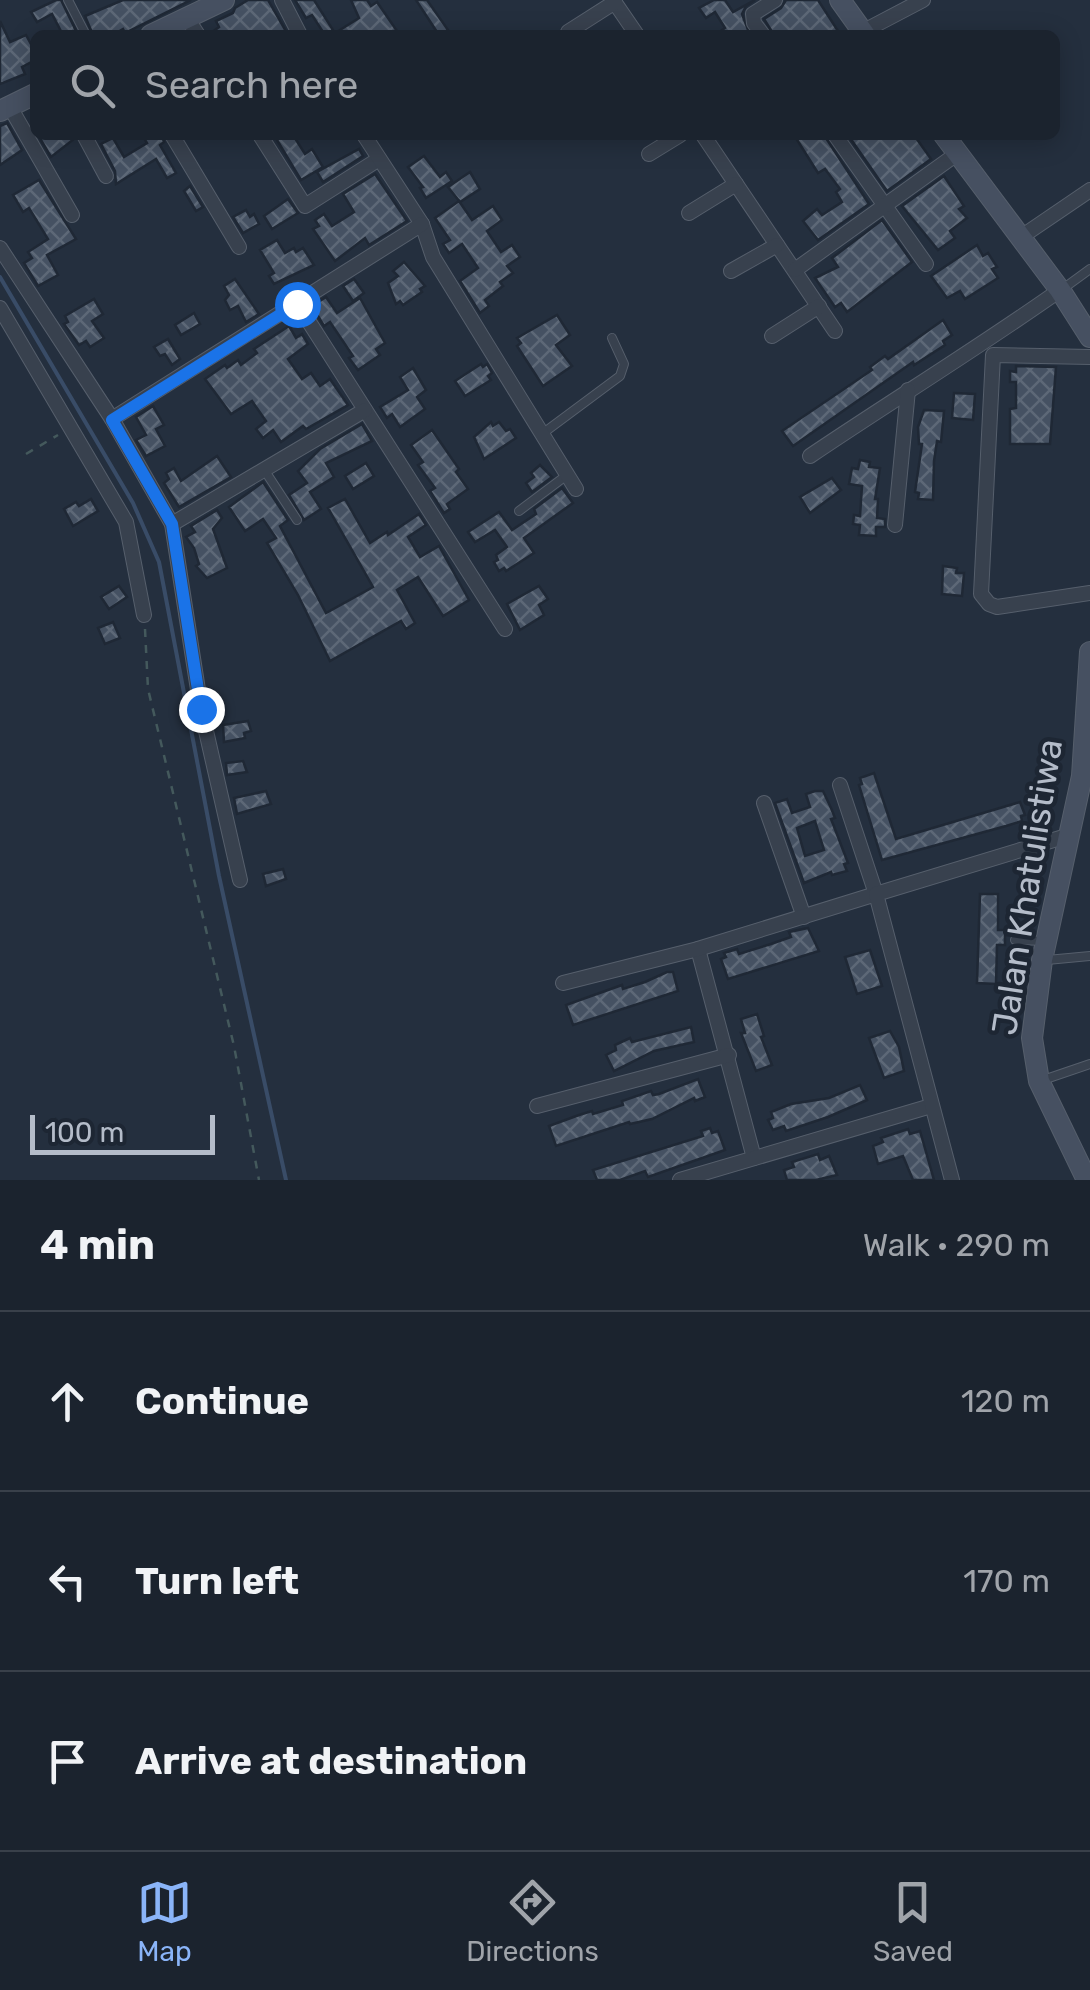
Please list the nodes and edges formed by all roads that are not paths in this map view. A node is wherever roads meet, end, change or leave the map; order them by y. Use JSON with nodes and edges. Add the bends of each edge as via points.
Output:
{"nodes":[{"id":1,"x":68,"y":0,"type":"edge"},
{"id":2,"x":224,"y":0,"type":"edge"},
{"id":3,"x":282,"y":0,"type":"edge"},
{"id":4,"x":774,"y":0,"type":"edge"},
{"id":5,"x":840,"y":0,"type":"edge"},
{"id":6,"x":923,"y":0,"type":"edge"},
{"id":7,"x":614,"y":1,"type":"edge"},
{"id":8,"x":192,"y":26,"type":"edge"},
{"id":9,"x":83,"y":30,"type":"edge"},
{"id":10,"x":297,"y":30,"type":"edge"},
{"id":11,"x":571,"y":30,"type":"edge"},
{"id":12,"x":633,"y":30,"type":"edge"},
{"id":13,"x":759,"y":30,"type":"edge"},
{"id":14,"x":862,"y":30,"type":"edge"},
{"id":15,"x":869,"y":30,"type":"edge"},
{"id":16,"x":30,"y":96,"type":"edge"},
{"id":17,"x":5,"y":109,"type":"edge"},
{"id":18,"x":87,"y":140,"type":"edge"},
{"id":19,"x":175,"y":140,"type":"edge"},
{"id":20,"x":263,"y":140,"type":"edge"},
{"id":21,"x":367,"y":140,"type":"edge"},
{"id":22,"x":672,"y":140,"type":"edge"},
{"id":23,"x":706,"y":140,"type":"edge"},
{"id":24,"x":839,"y":140,"type":"edge"},
{"id":25,"x":948,"y":140,"type":"edge"},
{"id":26,"x":958,"y":153,"type":"junction"},
{"id":27,"x":649,"y":154,"type":"dead end"},
{"id":28,"x":380,"y":159,"type":"junction"},
{"id":29,"x":106,"y":176,"type":"dead end"},
{"id":30,"x":736,"y":184,"type":"junction"},
{"id":31,"x":1090,"y":190,"type":"edge"},
{"id":32,"x":884,"y":206,"type":"junction"},
{"id":33,"x":689,"y":213,"type":"dead end"},
{"id":34,"x":72,"y":215,"type":"dead end"},
{"id":35,"x":422,"y":224,"type":"junction"},
{"id":36,"x":1021,"y":238,"type":"junction"},
{"id":37,"x":777,"y":244,"type":"junction"},
{"id":38,"x":239,"y":247,"type":"dead end"},
{"id":39,"x":0,"y":248,"type":"edge"},
{"id":40,"x":926,"y":264,"type":"dead end"},
{"id":41,"x":1090,"y":269,"type":"edge"},
{"id":42,"x":795,"y":270,"type":"junction"},
{"id":43,"x":731,"y":272,"type":"dead end"},
{"id":44,"x":1060,"y":290,"type":"junction"},
{"id":45,"x":297,"y":304,"type":"junction"},
{"id":46,"x":819,"y":306,"type":"junction"},
{"id":47,"x":0,"y":308,"type":"edge"},
{"id":48,"x":835,"y":331,"type":"dead end"},
{"id":49,"x":772,"y":336,"type":"dead end"},
{"id":50,"x":1090,"y":337,"type":"edge"},
{"id":51,"x":612,"y":338,"type":"dead end"},
{"id":52,"x":987,"y":351,"type":"junction"},
{"id":53,"x":1090,"y":357,"type":"edge"},
{"id":54,"x":908,"y":390,"type":"junction"},
{"id":55,"x":365,"y":410,"type":"junction"},
{"id":56,"x":112,"y":420,"type":"junction"},
{"id":57,"x":542,"y":434,"type":"junction"},
{"id":58,"x":810,"y":456,"type":"dead end"},
{"id":59,"x":265,"y":471,"type":"junction"},
{"id":60,"x":572,"y":482,"type":"joint"},
{"id":61,"x":519,"y":510,"type":"dead end"},
{"id":62,"x":297,"y":520,"type":"dead end"},
{"id":63,"x":172,"y":524,"type":"junction"},
{"id":64,"x":895,"y":525,"type":"dead end"},
{"id":65,"x":1090,"y":593,"type":"edge"},
{"id":66,"x":144,"y":615,"type":"road end"},
{"id":67,"x":505,"y":628,"type":"dead end"},
{"id":68,"x":1090,"y":652,"type":"edge"},
{"id":69,"x":1086,"y":775,"type":"edge"},
{"id":70,"x":840,"y":785,"type":"dead end"},
{"id":71,"x":764,"y":802,"type":"dead end"},
{"id":72,"x":1070,"y":835,"type":"junction"},
{"id":73,"x":240,"y":880,"type":"dead end"},
{"id":74,"x":876,"y":894,"type":"junction"},
{"id":75,"x":804,"y":916,"type":"junction"},
{"id":76,"x":1014,"y":940,"type":"dead end"},
{"id":77,"x":698,"y":949,"type":"junction"},
{"id":78,"x":1044,"y":951,"type":"junction"},
{"id":79,"x":1090,"y":956,"type":"edge"},
{"id":80,"x":563,"y":983,"type":"dead end"},
{"id":81,"x":729,"y":1055,"type":"junction"},
{"id":82,"x":1090,"y":1064,"type":"edge"},
{"id":83,"x":1039,"y":1081,"type":"junction"},
{"id":84,"x":537,"y":1106,"type":"dead end"},
{"id":85,"x":930,"y":1106,"type":"junction"},
{"id":86,"x":754,"y":1158,"type":"junction"},
{"id":87,"x":680,"y":1180,"type":"edge"},
{"id":88,"x":952,"y":1180,"type":"edge"},
{"id":89,"x":1087,"y":1180,"type":"edge"}],
"edges":[{"from":1,"to":9,"type":"lane"},
{"from":2,"to":8,"type":"street"},
{"from":3,"to":10,"type":"street"},
{"from":4,"to":13,"type":"street","via":[[753,14]]},
{"from":5,"to":14,"type":"street"},
{"from":6,"to":15,"type":"street"},
{"from":7,"to":11,"type":"street"},
{"from":7,"to":12,"type":"street"},
{"from":16,"to":17,"type":"street"},
{"from":17,"to":34,"type":"street"},
{"from":18,"to":29,"type":"street"},
{"from":19,"to":38,"type":"street"},
{"from":20,"to":28,"type":"street","via":[[304,206]]},
{"from":21,"to":28,"type":"street"},
{"from":22,"to":27,"type":"street"},
{"from":23,"to":30,"type":"street"},
{"from":24,"to":32,"type":"street"},
{"from":25,"to":26,"type":"street"},
{"from":26,"to":32,"type":"street"},
{"from":26,"to":36,"type":"street"},
{"from":28,"to":35,"type":"street"},
{"from":30,"to":33,"type":"street"},
{"from":30,"to":37,"type":"street"},
{"from":31,"to":36,"type":"street"},
{"from":32,"to":40,"type":"street"},
{"from":32,"to":42,"type":"street"},
{"from":35,"to":45,"type":"street"},
{"from":35,"to":57,"type":"street","via":[[432,256]]},
{"from":36,"to":44,"type":"street"},
{"from":37,"to":42,"type":"street"},
{"from":37,"to":43,"type":"street"},
{"from":39,"to":56,"type":"street"},
{"from":41,"to":44,"type":"lane"},
{"from":42,"to":46,"type":"street"},
{"from":44,"to":50,"type":"street"},
{"from":44,"to":52,"type":"street"},
{"from":45,"to":55,"type":"street"},
{"from":45,"to":56,"type":"street"},
{"from":46,"to":48,"type":"street"},
{"from":46,"to":49,"type":"street"},
{"from":47,"to":66,"type":"street","via":[[126,522]]},
{"from":51,"to":57,"type":"lane","via":[[624,364],[620,376]]},
{"from":52,"to":53,"type":"street"},
{"from":52,"to":54,"type":"street"},
{"from":52,"to":65,"type":"street","via":[[980,594],[997,607]]},
{"from":54,"to":58,"type":"street"},
{"from":54,"to":64,"type":"street"},
{"from":55,"to":59,"type":"street"},
{"from":55,"to":67,"type":"street"},
{"from":56,"to":63,"type":"street"},
{"from":57,"to":60,"type":"street"},
{"from":59,"to":62,"type":"lane"},
{"from":59,"to":63,"type":"street"},
{"from":60,"to":61,"type":"lane"},
{"from":63,"to":73,"type":"street","via":[[201,709]]},
{"from":68,"to":69,"type":"street","name":"Jalan Khatulistiwa"},
{"from":69,"to":72,"type":"street","name":"Jalan Khatulistiwa"},
{"from":70,"to":74,"type":"street"},
{"from":71,"to":75,"type":"street"},
{"from":72,"to":74,"type":"street"},
{"from":72,"to":78,"type":"street","name":"Jalan Khatulistiwa"},
{"from":74,"to":75,"type":"street"},
{"from":74,"to":85,"type":"street"},
{"from":75,"to":77,"type":"street"},
{"from":76,"to":78,"type":"lane"},
{"from":77,"to":80,"type":"street"},
{"from":77,"to":81,"type":"street"},
{"from":78,"to":79,"type":"lane"},
{"from":78,"to":83,"type":"street","name":"Jalan Khatulistiwa","via":[[1032,1038]]},
{"from":81,"to":84,"type":"street"},
{"from":81,"to":86,"type":"street"},
{"from":82,"to":83,"type":"lane"},
{"from":83,"to":89,"type":"street","name":"Jalan Khatulistiwa"},
{"from":85,"to":86,"type":"street"},
{"from":85,"to":88,"type":"street"},
{"from":86,"to":87,"type":"street"}]}
